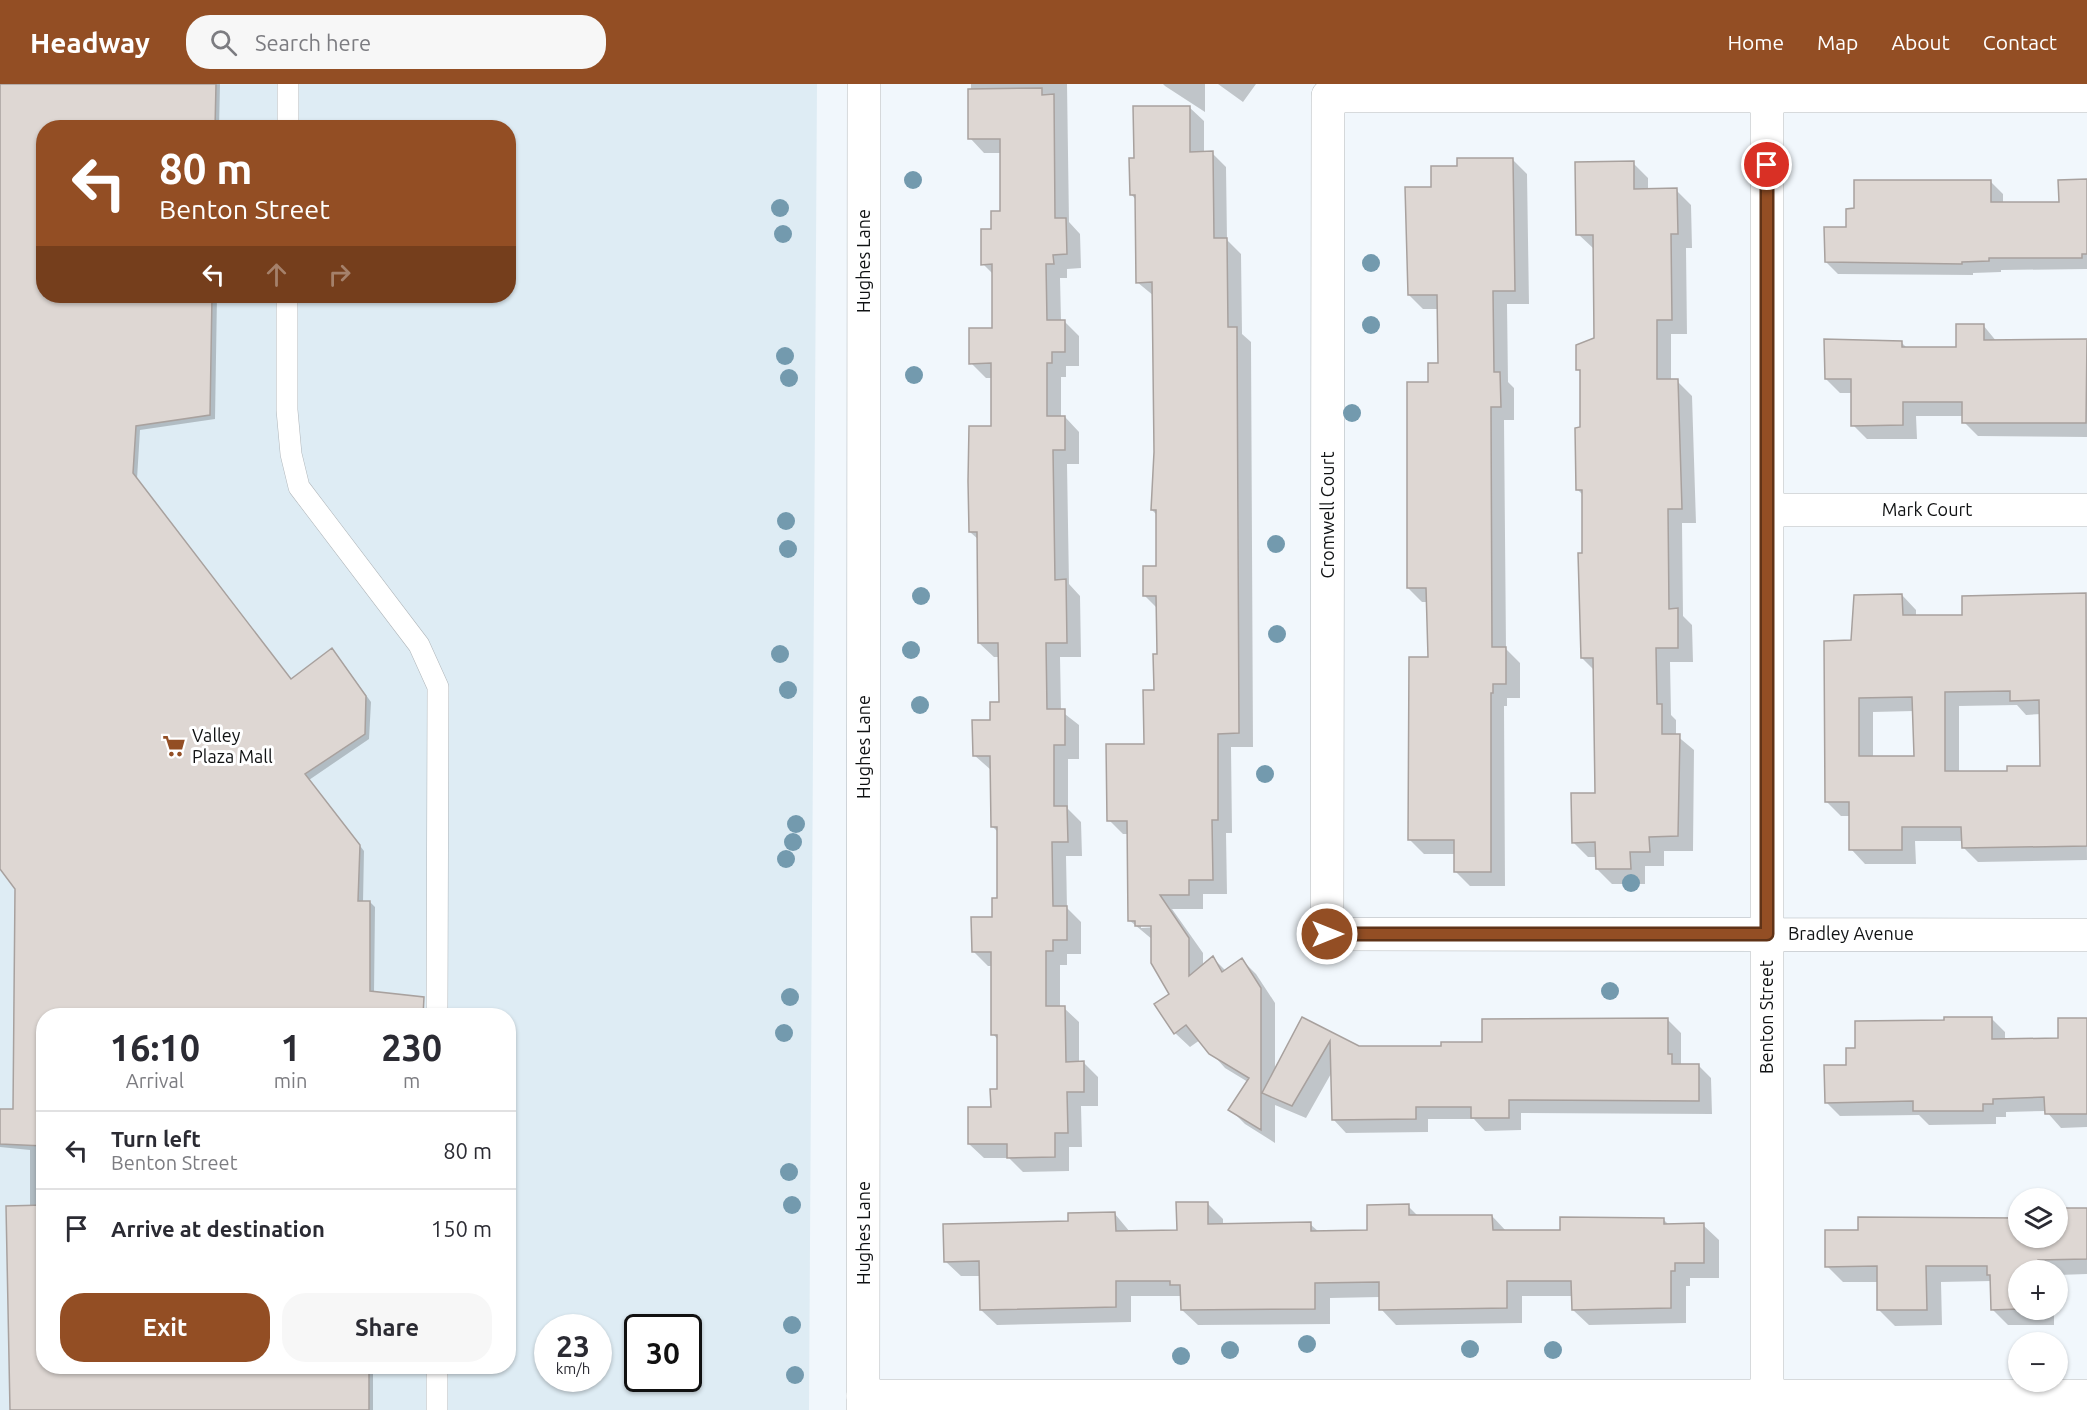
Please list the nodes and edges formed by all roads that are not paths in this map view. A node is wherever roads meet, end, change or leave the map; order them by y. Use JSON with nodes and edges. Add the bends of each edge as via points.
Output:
{"nodes":[{"id":1,"x":288,"y":84,"type":"edge"},
{"id":2,"x":864,"y":84,"type":"edge"},
{"id":3,"x":1767,"y":90,"type":"edge"},
{"id":4,"x":2087,"y":96,"type":"edge"},
{"id":5,"x":288,"y":120,"type":"edge"},
{"id":6,"x":288,"y":303,"type":"edge"},
{"id":7,"x":1767,"y":510,"type":"junction"},
{"id":8,"x":2087,"y":510,"type":"edge"},
{"id":9,"x":1327,"y":934,"type":"joint"},
{"id":10,"x":1767,"y":934,"type":"junction"},
{"id":11,"x":2087,"y":934,"type":"edge"},
{"id":12,"x":437,"y":1008,"type":"edge"},
{"id":13,"x":437,"y":1374,"type":"edge"},
{"id":14,"x":2087,"y":1396,"type":"edge"},
{"id":15,"x":863,"y":1403,"type":"edge"},
{"id":16,"x":1767,"y":1403,"type":"edge"},
{"id":17,"x":437,"y":1410,"type":"edge"}],
"edges":[{"from":1,"to":5,"type":"lane"},
{"from":2,"to":15,"type":"street","name":"Hughes Lane"},
{"from":3,"to":4,"type":"street"},
{"from":3,"to":7,"type":"street","name":"Benton Street"},
{"from":3,"to":9,"type":"street","name":"Cromwell Court","via":[[1328,96]]},
{"from":6,"to":12,"type":"lane","via":[[288,410],[291,454],[299,487],[419,645],[438,687]]},
{"from":7,"to":8,"type":"street","name":"Mark Court"},
{"from":7,"to":10,"type":"street","name":"Benton Street"},
{"from":9,"to":10,"type":"street","name":"Bradley Avenue"},
{"from":10,"to":11,"type":"street","name":"Bradley Avenue"},
{"from":10,"to":16,"type":"street","name":"Benton Street"},
{"from":13,"to":17,"type":"lane"},
{"from":14,"to":16,"type":"street"},
{"from":15,"to":16,"type":"street"}]}
